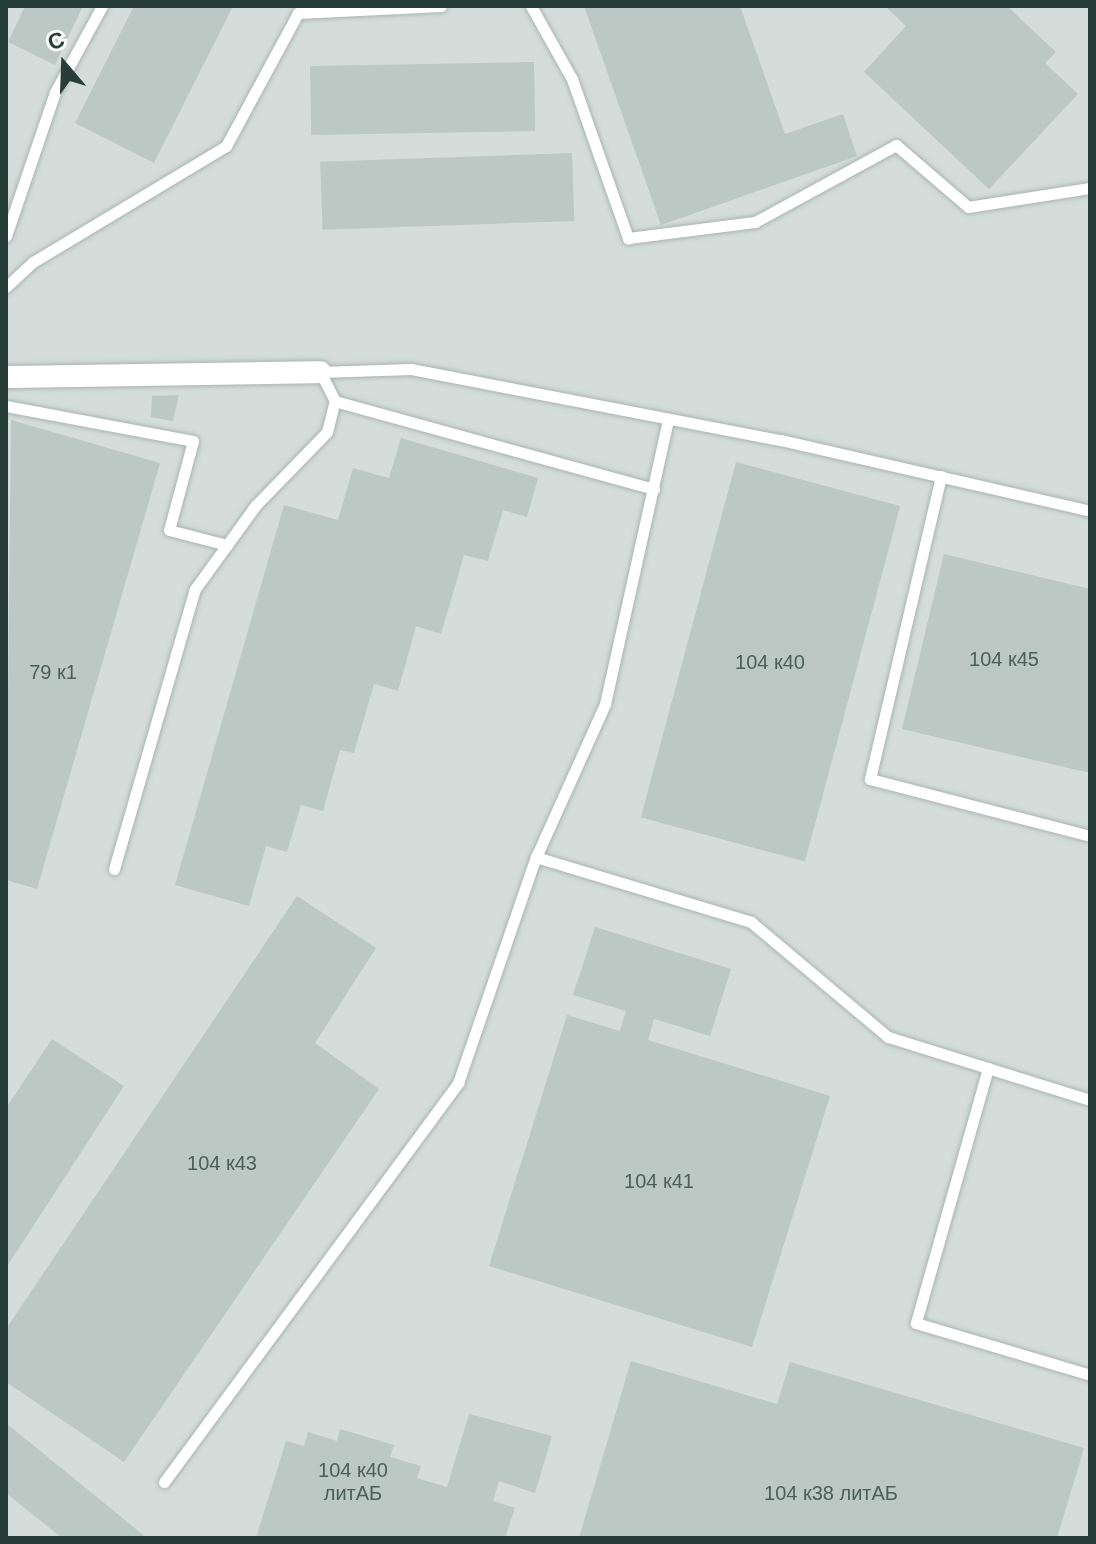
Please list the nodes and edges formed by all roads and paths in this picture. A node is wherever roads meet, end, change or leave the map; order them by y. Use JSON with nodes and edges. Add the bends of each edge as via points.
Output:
{"nodes":[{"id":1,"x":102,"y":6,"type":"edge"},
{"id":2,"x":441,"y":6,"type":"edge"},
{"id":3,"x":531,"y":6,"type":"edge"},
{"id":4,"x":1090,"y":188,"type":"edge"},
{"id":5,"x":6,"y":236,"type":"edge"},
{"id":6,"x":6,"y":287,"type":"edge"},
{"id":7,"x":320,"y":372,"type":"junction"},
{"id":8,"x":6,"y":377,"type":"edge"},
{"id":9,"x":335,"y":401,"type":"junction"},
{"id":10,"x":6,"y":406,"type":"edge"},
{"id":11,"x":668,"y":419,"type":"junction"},
{"id":12,"x":941,"y":476,"type":"junction"},
{"id":13,"x":654,"y":489,"type":"junction"},
{"id":14,"x":1090,"y":511,"type":"edge"},
{"id":15,"x":227,"y":545,"type":"junction"},
{"id":16,"x":1090,"y":836,"type":"edge"},
{"id":17,"x":536,"y":857,"type":"junction"},
{"id":18,"x":114,"y":869,"type":"dead end"},
{"id":19,"x":988,"y":1068,"type":"junction"},
{"id":20,"x":1090,"y":1100,"type":"edge"},
{"id":21,"x":1090,"y":1375,"type":"edge"},
{"id":22,"x":164,"y":1482,"type":"dead end"}],
"edges":[{"from":1,"to":5,"type":"lane","via":[[55,92]]},
{"from":2,"to":6,"type":"lane","via":[[298,13],[226,146],[33,262]]},
{"from":3,"to":4,"type":"lane","via":[[572,79],[628,238],[755,222],[896,145],[968,207]]},
{"from":7,"to":8,"type":"street"},
{"from":7,"to":9,"type":"lane"},
{"from":7,"to":11,"type":"lane","via":[[411,369]]},
{"from":9,"to":13,"type":"lane"},
{"from":9,"to":15,"type":"lane","via":[[327,432]]},
{"from":10,"to":15,"type":"lane","via":[[193,441],[169,530]]},
{"from":11,"to":12,"type":"lane"},
{"from":11,"to":13,"type":"lane"},
{"from":12,"to":14,"type":"lane"},
{"from":12,"to":16,"type":"lane","via":[[870,779]]},
{"from":13,"to":17,"type":"lane","via":[[605,704]]},
{"from":15,"to":18,"type":"lane","via":[[195,589]]},
{"from":17,"to":19,"type":"lane","via":[[751,922],[888,1037]]},
{"from":17,"to":22,"type":"lane","via":[[458,1083]]},
{"from":19,"to":20,"type":"lane"},
{"from":19,"to":21,"type":"lane","via":[[916,1323]]}]}
